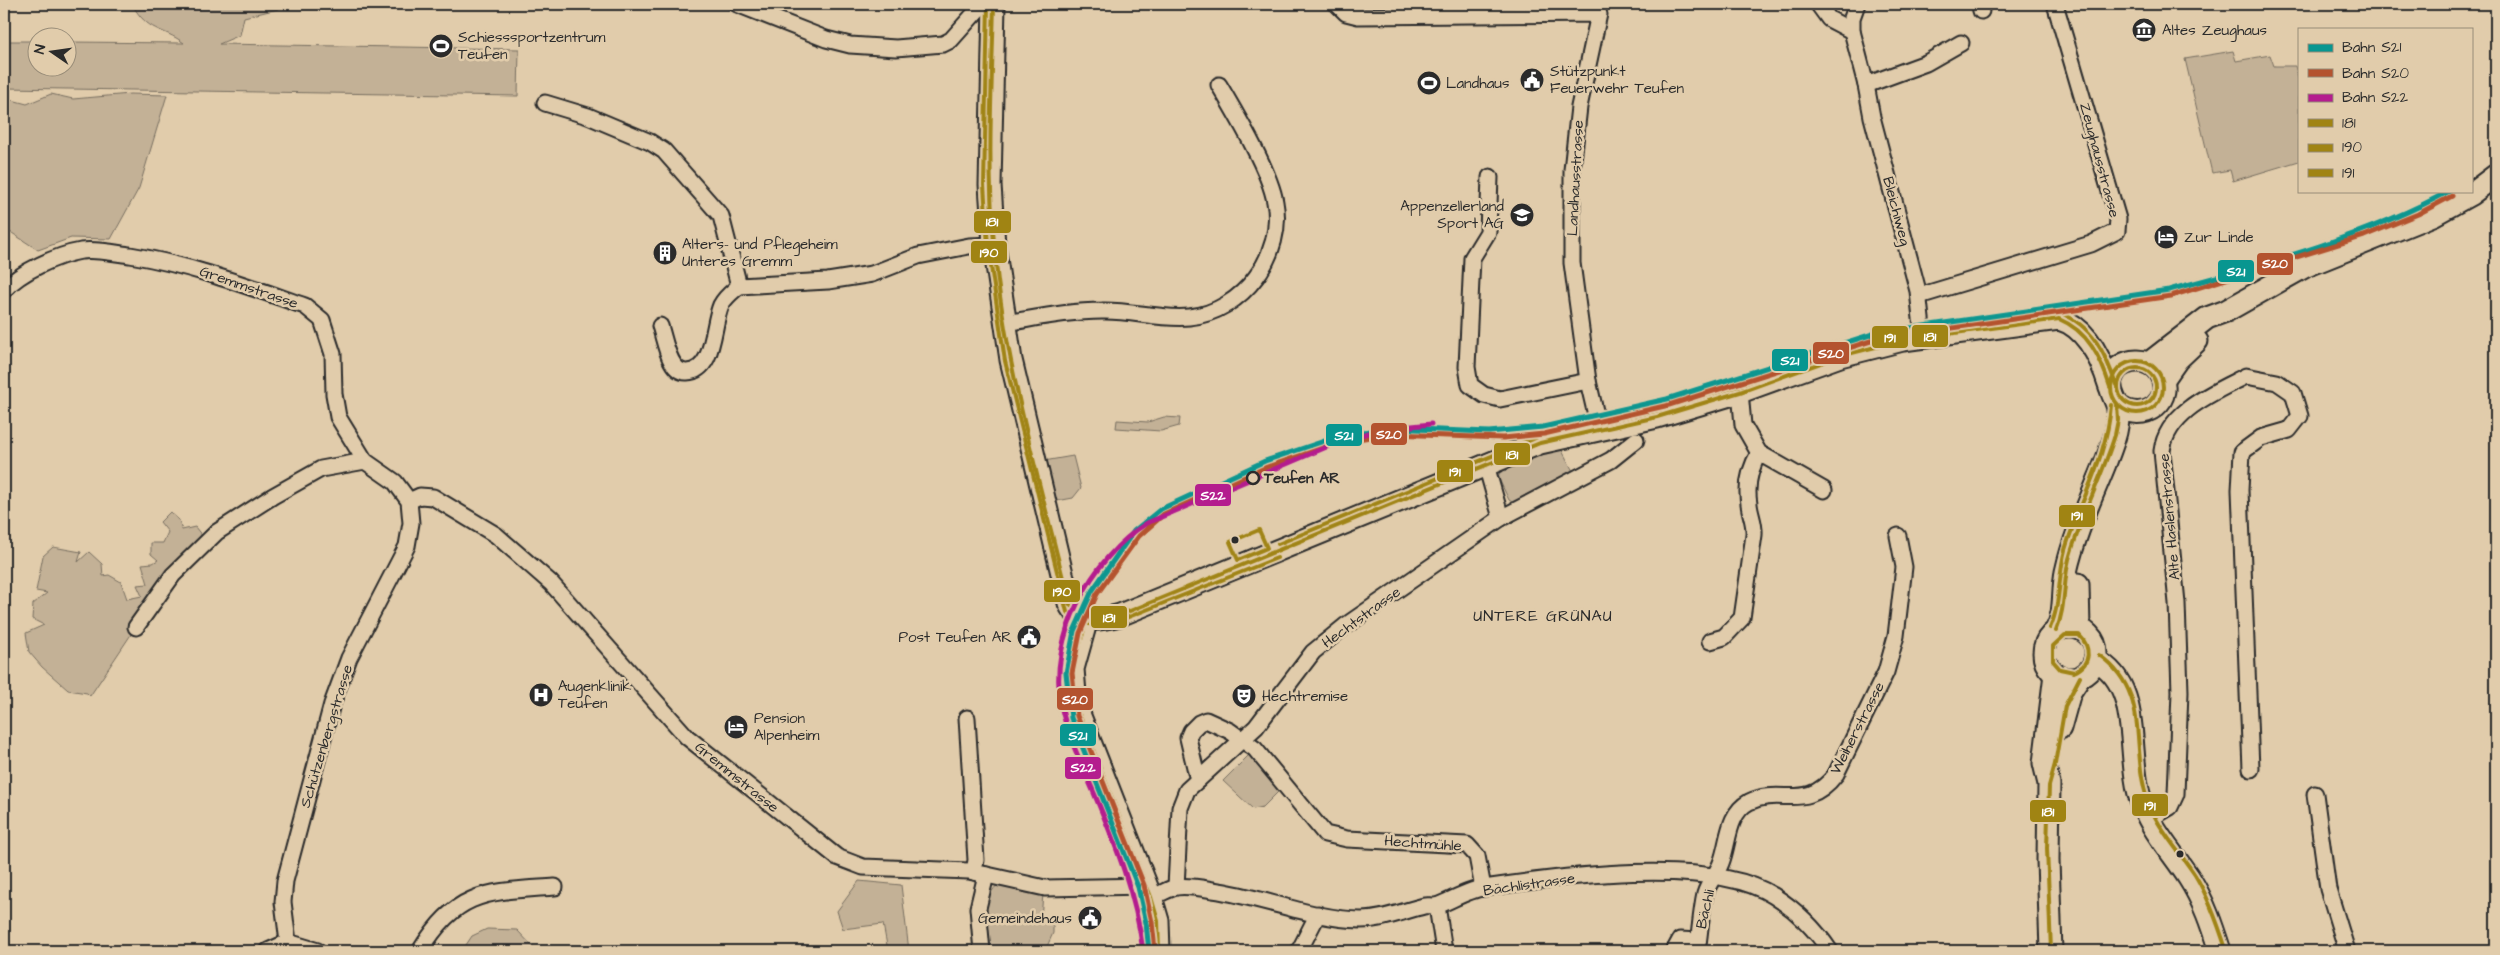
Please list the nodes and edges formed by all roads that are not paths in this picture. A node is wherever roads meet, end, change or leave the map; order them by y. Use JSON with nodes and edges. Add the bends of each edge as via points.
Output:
{"nodes":[{"id":1,"x":737,"y":4,"type":"edge"},
{"id":2,"x":983,"y":4,"type":"edge"},
{"id":3,"x":994,"y":4,"type":"edge"},
{"id":4,"x":1337,"y":4,"type":"edge"},
{"id":5,"x":1818,"y":4,"type":"edge"},
{"id":6,"x":1857,"y":4,"type":"edge"},
{"id":7,"x":2055,"y":4,"type":"edge"},
{"id":8,"x":1852,"y":31,"type":"junction"},
{"id":9,"x":1961,"y":43,"type":"dead end"},
{"id":10,"x":1220,"y":85,"type":"dead end"},
{"id":11,"x":1866,"y":85,"type":"junction"},
{"id":12,"x":545,"y":103,"type":"dead end"},
{"id":13,"x":2496,"y":175,"type":"edge"},
{"id":14,"x":1490,"y":177,"type":"dead end"},
{"id":15,"x":994,"y":245,"type":"junction"},
{"id":16,"x":739,"y":286,"type":"junction"},
{"id":17,"x":4,"y":290,"type":"edge"},
{"id":18,"x":1919,"y":296,"type":"junction"},
{"id":19,"x":2226,"y":310,"type":"junction"},
{"id":20,"x":1004,"y":323,"type":"junction"},
{"id":21,"x":660,"y":326,"type":"dead end"},
{"id":22,"x":1923,"y":337,"type":"junction"},
{"id":23,"x":2090,"y":343,"type":"junction"},
{"id":24,"x":2140,"y":362,"type":"junction"},
{"id":25,"x":1588,"y":380,"type":"junction"},
{"id":26,"x":2162,"y":380,"type":"junction"},
{"id":27,"x":1740,"y":392,"type":"junction"},
{"id":28,"x":2114,"y":396,"type":"junction"},
{"id":29,"x":2143,"y":413,"type":"junction"},
{"id":30,"x":1599,"y":428,"type":"junction"},
{"id":31,"x":1636,"y":440,"type":"dead end"},
{"id":32,"x":1759,"y":453,"type":"junction"},
{"id":33,"x":365,"y":461,"type":"junction"},
{"id":34,"x":1486,"y":465,"type":"junction"},
{"id":35,"x":1824,"y":490,"type":"dead end"},
{"id":36,"x":409,"y":501,"type":"junction"},
{"id":37,"x":1501,"y":518,"type":"junction"},
{"id":38,"x":1898,"y":536,"type":"dead end"},
{"id":39,"x":1087,"y":619,"type":"junction"},
{"id":40,"x":136,"y":627,"type":"dead end"},
{"id":41,"x":2079,"y":628,"type":"junction"},
{"id":42,"x":2056,"y":631,"type":"junction"},
{"id":43,"x":1710,"y":641,"type":"dead end"},
{"id":44,"x":2095,"y":660,"type":"junction"},
{"id":45,"x":2055,"y":674,"type":"junction"},
{"id":46,"x":2080,"y":677,"type":"junction"},
{"id":47,"x":967,"y":718,"type":"dead end"},
{"id":48,"x":1244,"y":739,"type":"junction"},
{"id":49,"x":2251,"y":770,"type":"dead end"},
{"id":50,"x":1198,"y":780,"type":"junction"},
{"id":51,"x":2049,"y":784,"type":"junction"},
{"id":52,"x":2315,"y":794,"type":"dead end"},
{"id":53,"x":2148,"y":820,"type":"junction"},
{"id":54,"x":980,"y":873,"type":"junction"},
{"id":55,"x":1714,"y":877,"type":"junction"},
{"id":56,"x":555,"y":886,"type":"dead end"},
{"id":57,"x":1176,"y":888,"type":"junction"},
{"id":58,"x":1483,"y":888,"type":"junction"},
{"id":59,"x":1149,"y":891,"type":"junction"},
{"id":60,"x":1437,"y":906,"type":"junction"},
{"id":61,"x":1318,"y":914,"type":"junction"},
{"id":62,"x":288,"y":942,"type":"junction"},
{"id":63,"x":1698,"y":946,"type":"edge"},
{"id":64,"x":268,"y":951,"type":"edge"},
{"id":65,"x":318,"y":951,"type":"edge"},
{"id":66,"x":420,"y":951,"type":"edge"},
{"id":67,"x":982,"y":951,"type":"edge"},
{"id":68,"x":1159,"y":951,"type":"edge"},
{"id":69,"x":1299,"y":951,"type":"edge"},
{"id":70,"x":1444,"y":951,"type":"edge"},
{"id":71,"x":1674,"y":951,"type":"edge"},
{"id":72,"x":1830,"y":951,"type":"edge"},
{"id":73,"x":2051,"y":951,"type":"edge"},
{"id":74,"x":2220,"y":951,"type":"edge"},
{"id":75,"x":2347,"y":951,"type":"edge"}],
"edges":[{"from":1,"to":2,"type":"street","via":[[826,39],[850,45],[896,48],[928,47],[952,40]]},
{"from":3,"to":15,"type":"main road","via":[[990,185]]},
{"from":4,"to":25,"type":"street","name":"Landhausstrasse","via":[[1346,13],[1358,16],[1599,14],[1579,107],[1572,170],[1572,263]]},
{"from":5,"to":8,"type":"street","via":[[1829,19]]},
{"from":6,"to":8,"type":"street","name":"Bleichiweg"},
{"from":7,"to":18,"type":"street","name":"Zeughausstrasse","via":[[2118,218],[2117,231],[2084,246]]},
{"from":8,"to":11,"type":"street","name":"Bleichiweg"},
{"from":9,"to":11,"type":"street","via":[[1926,63]]},
{"from":10,"to":20,"type":"street","via":[[1266,175],[1275,202],[1275,228],[1269,253],[1262,270],[1248,287],[1207,313],[1189,317],[1103,311],[1062,313]]},
{"from":11,"to":18,"type":"street","name":"Bleichiweg"},
{"from":12,"to":16,"type":"street","via":[[596,120],[664,151],[721,216]]},
{"from":13,"to":19,"type":"main road","via":[[2471,194],[2433,215],[2304,267]]},
{"from":14,"to":25,"type":"street","via":[[1488,232],[1472,258],[1467,367],[1470,385],[1484,395],[1500,399]]},
{"from":15,"to":16,"type":"street","via":[[969,246],[918,256],[872,274],[828,281]]},
{"from":15,"to":20,"type":"main road"},
{"from":16,"to":21,"type":"street","via":[[722,303],[705,363],[694,372],[675,368]]},
{"from":17,"to":33,"type":"street","name":"Gremmstrasse","via":[[43,264],[81,251],[169,261],[305,306],[322,320],[333,354],[338,417]]},
{"from":18,"to":22,"type":"street","name":"Bleichiweg"},
{"from":19,"to":24,"type":"main road","via":[[2207,318]]},
{"from":19,"to":26,"type":"main road","via":[[2213,327],[2176,360]]},
{"from":20,"to":39,"type":"main road","via":[[1069,603],[1078,616]]},
{"from":22,"to":23,"type":"main road","via":[[2059,319],[2070,322]]},
{"from":22,"to":27,"type":"main road","via":[[1840,356]]},
{"from":23,"to":24,"type":"main road","via":[[2119,359]]},
{"from":23,"to":28,"type":"main road"},
{"from":24,"to":26,"type":"main road","via":[[2155,367]]},
{"from":24,"to":28,"type":"main road","via":[[2116,371]]},
{"from":25,"to":30,"type":"street","name":"Landhausstrasse"},
{"from":26,"to":29,"type":"main road","via":[[2162,397],[2151,410]]},
{"from":27,"to":30,"type":"main road","via":[[1657,417]]},
{"from":27,"to":32,"type":"street","via":[[1743,425]]},
{"from":28,"to":29,"type":"main road","via":[[2124,411]]},
{"from":28,"to":42,"type":"main road","via":[[2116,428],[2073,548],[2066,572],[2062,615]]},
{"from":29,"to":41,"type":"main road","via":[[2128,435],[2087,544],[2076,593]]},
{"from":30,"to":34,"type":"main road","via":[[1540,443]]},
{"from":31,"to":37,"type":"street","name":"Hechtstrasse","via":[[1611,460]]},
{"from":32,"to":35,"type":"street"},
{"from":32,"to":43,"type":"street","via":[[1750,473],[1748,502],[1755,521],[1742,618],[1724,637]]},
{"from":33,"to":36,"type":"street","via":[[395,482]]},
{"from":33,"to":40,"type":"street","via":[[321,468],[217,532],[173,575]]},
{"from":34,"to":37,"type":"street"},
{"from":34,"to":39,"type":"main road","via":[[1120,615]]},
{"from":36,"to":54,"type":"street","name":"Gremmstrasse","via":[[420,496],[434,496],[496,536],[551,583],[687,737],[837,857],[863,867]]},
{"from":36,"to":62,"type":"street","name":"Schützenbergstrasse","via":[[411,523],[407,546],[349,658],[332,704],[285,881],[282,902]]},
{"from":37,"to":48,"type":"street","name":"Hechtstrasse","via":[[1345,626],[1313,652]]},
{"from":38,"to":55,"type":"street","name":"Weiherstrasse","via":[[1904,567],[1896,636],[1886,672],[1836,774],[1826,787],[1812,794],[1762,799],[1740,808],[1733,819]]},
{"from":39,"to":59,"type":"main road","via":[[1073,669],[1076,706]]},
{"from":41,"to":42,"type":"main road"},
{"from":41,"to":44,"type":"main road","via":[[2093,641]]},
{"from":42,"to":45,"type":"main road","via":[[2044,652],[2045,660]]},
{"from":44,"to":46,"type":"main road"},
{"from":44,"to":53,"type":"main road","via":[[2115,675],[2125,693],[2133,769]]},
{"from":45,"to":46,"type":"main road","via":[[2071,679]]},
{"from":45,"to":51,"type":"main road","via":[[2044,763]]},
{"from":46,"to":51,"type":"main road","via":[[2070,692],[2063,713],[2056,764]]},
{"from":47,"to":54,"type":"street","via":[[976,860]]},
{"from":48,"to":50,"type":"street","name":"Hechtstrasse"},
{"from":48,"to":50,"type":"street","via":[[1211,722],[1199,723],[1188,738]]},
{"from":48,"to":58,"type":"street","name":"Hechtmühle","via":[[1318,828],[1332,837],[1467,845],[1477,856]]},
{"from":49,"to":53,"type":"street","name":"Alte Haslenstrasse","via":[[2240,490],[2242,452],[2261,438],[2289,430],[2300,416],[2293,393],[2278,382],[2246,376],[2198,402],[2163,439],[2177,603],[2180,692],[2177,784],[2170,807]]},
{"from":50,"to":57,"type":"street","name":"Hechtstrasse","via":[[1187,790],[1180,808]]},
{"from":51,"to":73,"type":"main road"},
{"from":52,"to":75,"type":"street","via":[[2328,889]]},
{"from":53,"to":74,"type":"main road","via":[[2202,900]]},
{"from":54,"to":59,"type":"street","name":"Gremmstrasse","via":[[1045,888]]},
{"from":54,"to":67,"type":"street","via":[[978,908]]},
{"from":55,"to":58,"type":"street","name":"Bächlistrasse","via":[[1656,872],[1608,874]]},
{"from":55,"to":63,"type":"street","name":"Bächli","via":[[1706,893]]},
{"from":55,"to":72,"type":"street","name":"Bächlistrasse","via":[[1735,880],[1773,895],[1807,922]]},
{"from":56,"to":66,"type":"street","via":[[479,896],[464,902],[446,916]]},
{"from":57,"to":59,"type":"street","name":"Bächlistrasse"},
{"from":57,"to":61,"type":"street","name":"Bächlistrasse","via":[[1223,892]]},
{"from":58,"to":60,"type":"street","name":"Bächlistrasse"},
{"from":59,"to":68,"type":"main road","via":[[1158,920]]},
{"from":60,"to":61,"type":"street","name":"Bächlistrasse","via":[[1427,905],[1376,920]]},
{"from":60,"to":70,"type":"street"},
{"from":61,"to":69,"type":"street"},
{"from":62,"to":64,"type":"street"},
{"from":62,"to":65,"type":"street"},
{"from":63,"to":71,"type":"street","name":"Bächli","via":[[1680,940]]}]}
